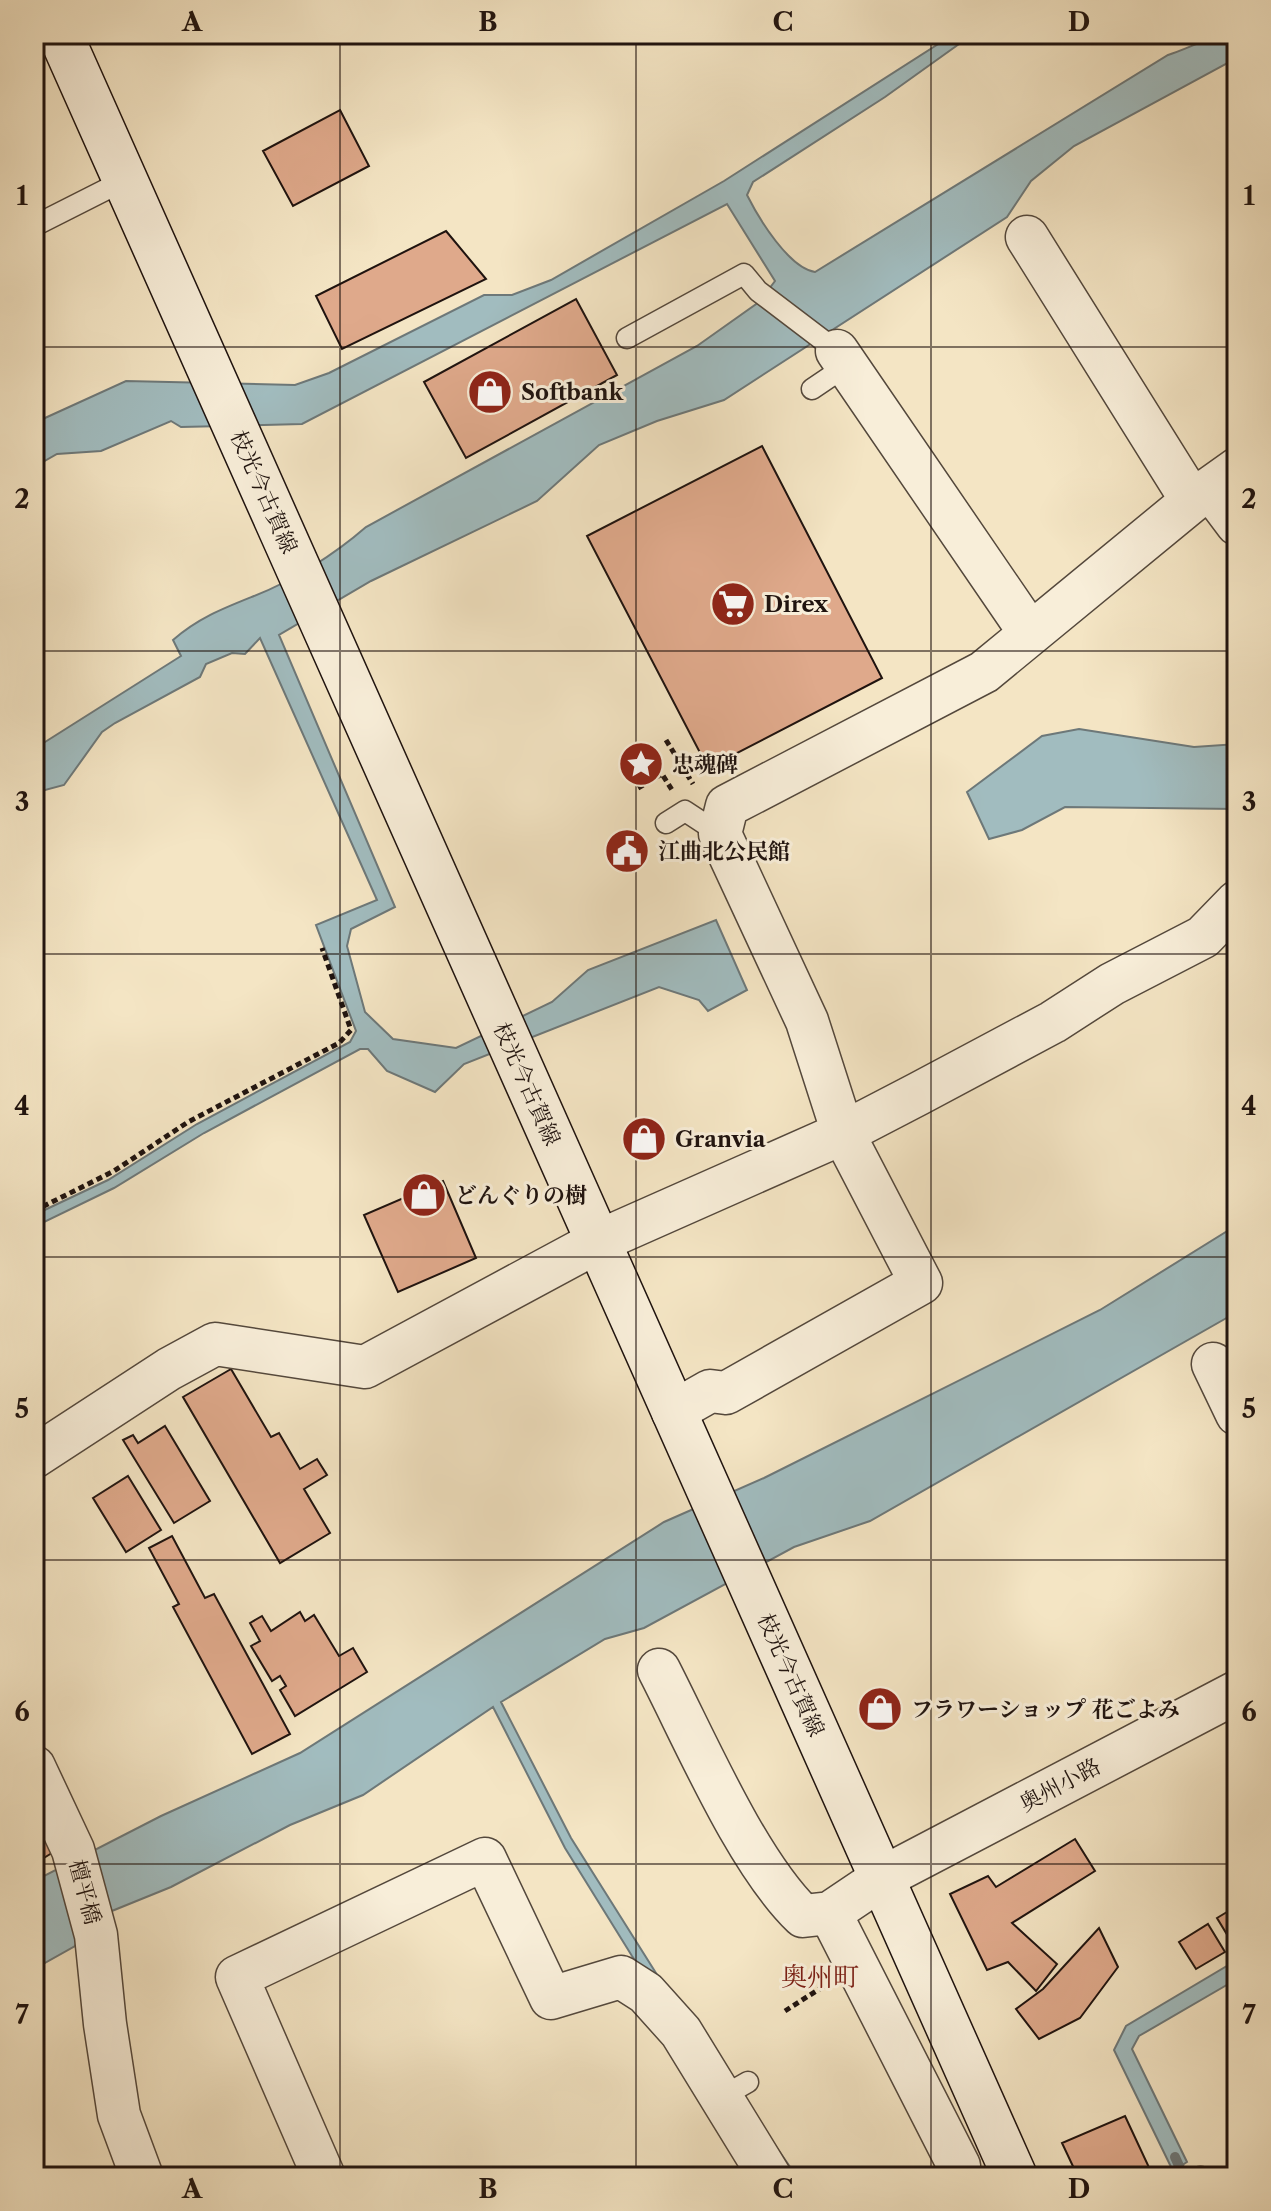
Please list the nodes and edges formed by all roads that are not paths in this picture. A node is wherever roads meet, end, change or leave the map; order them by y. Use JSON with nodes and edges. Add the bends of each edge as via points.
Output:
{"nodes":[{"id":1,"x":60,"y":34,"type":"edge"},
{"id":2,"x":125,"y":180,"type":"junction"},
{"id":3,"x":34,"y":226,"type":"edge"},
{"id":4,"x":1027,"y":237,"type":"dead end"},
{"id":5,"x":627,"y":338,"type":"dead end"},
{"id":6,"x":842,"y":358,"type":"junction"},
{"id":7,"x":812,"y":389,"type":"dead end"},
{"id":8,"x":1213,"y":486,"type":"edge"},
{"id":9,"x":1237,"y":524,"type":"edge"},
{"id":10,"x":1030,"y":633,"type":"junction"},
{"id":11,"x":666,"y":823,"type":"dead end"},
{"id":12,"x":723,"y":824,"type":"junction"},
{"id":13,"x":1237,"y":902,"type":"edge"},
{"id":14,"x":843,"y":1133,"type":"junction"},
{"id":15,"x":597,"y":1242,"type":"junction"},
{"id":16,"x":1213,"y":1364,"type":"dead end"},
{"id":17,"x":673,"y":1412,"type":"junction"},
{"id":18,"x":1237,"y":1414,"type":"edge"},
{"id":19,"x":34,"y":1457,"type":"edge"},
{"id":20,"x":659,"y":1670,"type":"dead end"},
{"id":21,"x":1237,"y":1692,"type":"edge"},
{"id":22,"x":34,"y":1767,"type":"edge"},
{"id":23,"x":882,"y":1878,"type":"junction"},
{"id":24,"x":830,"y":1913,"type":"junction"},
{"id":25,"x":1008,"y":2161,"type":"edge"},
{"id":26,"x":948,"y":2172,"type":"edge"},
{"id":27,"x":142,"y":2177,"type":"edge"},
{"id":28,"x":324,"y":2177,"type":"edge"},
{"id":29,"x":770,"y":2177,"type":"edge"}],
"edges":[{"from":1,"to":2,"type":"main road","name":"枝光今古賀線"},
{"from":2,"to":3,"type":"lane"},
{"from":2,"to":15,"type":"main road","name":"枝光今古賀線"},
{"from":4,"to":8,"type":"street"},
{"from":5,"to":6,"type":"lane","via":[[744,274]]},
{"from":6,"to":7,"type":"lane"},
{"from":6,"to":10,"type":"street"},
{"from":8,"to":9,"type":"street"},
{"from":8,"to":10,"type":"street"},
{"from":10,"to":12,"type":"street","via":[[966,683],[727,806]]},
{"from":11,"to":12,"type":"lane","via":[[685,811]]},
{"from":12,"to":14,"type":"street","via":[[807,1021]]},
{"from":13,"to":14,"type":"street","via":[[1203,937]]},
{"from":14,"to":15,"type":"street"},
{"from":14,"to":17,"type":"street","via":[[921,1283],[726,1393],[710,1391]]},
{"from":15,"to":17,"type":"main road","name":"枝光今古賀線"},
{"from":15,"to":19,"type":"street","via":[[365,1367],[215,1344]]},
{"from":16,"to":18,"type":"street"},
{"from":17,"to":23,"type":"main road","name":"枝光今古賀線"},
{"from":20,"to":24,"type":"street","via":[[746,1837],[792,1905],[803,1916]]},
{"from":21,"to":23,"type":"street","name":"奥州小路"},
{"from":22,"to":27,"type":"street","name":"檀平橋","via":[[73,1850],[96,1935],[119,2115]]},
{"from":23,"to":24,"type":"street","name":"奥州小路"},
{"from":23,"to":25,"type":"main road","name":"枝光今古賀線"},
{"from":24,"to":26,"type":"street","via":[[924,2093]]},
{"from":25,"to":26,"type":"street"},
{"from":28,"to":29,"type":"street","via":[[237,1977],[485,1859],[551,1998],[621,1977],[646,1993],[734,2090]]}]}
